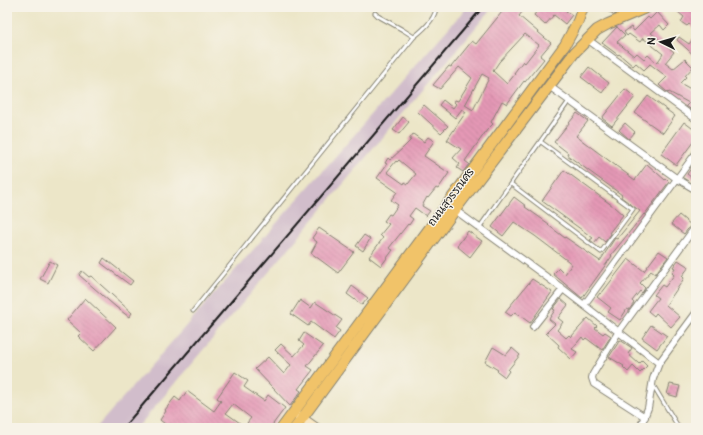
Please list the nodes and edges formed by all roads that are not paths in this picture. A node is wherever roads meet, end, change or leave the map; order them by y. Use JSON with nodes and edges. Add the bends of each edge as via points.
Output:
{"nodes":[{"id":1,"x":436,"y":7,"type":"edge"},
{"id":2,"x":583,"y":7,"type":"edge"},
{"id":3,"x":611,"y":7,"type":"edge"},
{"id":4,"x":646,"y":8,"type":"edge"},
{"id":5,"x":375,"y":13,"type":"dead end"},
{"id":6,"x":414,"y":37,"type":"junction"},
{"id":7,"x":587,"y":39,"type":"junction"},
{"id":8,"x":549,"y":86,"type":"junction"},
{"id":9,"x":570,"y":101,"type":"junction"},
{"id":10,"x":696,"y":119,"type":"edge"},
{"id":11,"x":541,"y":142,"type":"junction"},
{"id":12,"x":696,"y":153,"type":"edge"},
{"id":13,"x":676,"y":178,"type":"junction"},
{"id":14,"x":511,"y":184,"type":"junction"},
{"id":15,"x":696,"y":190,"type":"edge"},
{"id":16,"x":455,"y":210,"type":"junction"},
{"id":17,"x":696,"y":226,"type":"edge"},
{"id":18,"x":479,"y":228,"type":"junction"},
{"id":19,"x":563,"y":289,"type":"junction"},
{"id":20,"x":584,"y":305,"type":"junction"},
{"id":21,"x":193,"y":311,"type":"dead end"},
{"id":22,"x":696,"y":313,"type":"edge"},
{"id":23,"x":533,"y":327,"type":"dead end"},
{"id":24,"x":619,"y":332,"type":"junction"},
{"id":25,"x":659,"y":363,"type":"junction"},
{"id":26,"x":652,"y":383,"type":"junction"},
{"id":27,"x":293,"y":412,"type":"junction"},
{"id":28,"x":645,"y":417,"type":"junction"},
{"id":29,"x":302,"y":419,"type":"junction"},
{"id":30,"x":282,"y":428,"type":"edge"},
{"id":31,"x":296,"y":428,"type":"edge"},
{"id":32,"x":316,"y":428,"type":"edge"},
{"id":33,"x":640,"y":428,"type":"edge"},
{"id":34,"x":679,"y":428,"type":"edge"}],
"edges":[{"from":1,"to":6,"type":"lane","via":[[426,28]]},
{"from":2,"to":27,"type":"main road","name":"ถนนสุวรรณศร","via":[[565,45]]},
{"from":3,"to":4,"type":"main road","via":[[632,12]]},
{"from":4,"to":7,"type":"main road","name":"ถนนสุวรรณศร","via":[[608,24]]},
{"from":5,"to":6,"type":"lane"},
{"from":6,"to":21,"type":"lane"},
{"from":7,"to":8,"type":"main road","name":"ถนนสุวรรณศร"},
{"from":7,"to":10,"type":"street"},
{"from":8,"to":9,"type":"street"},
{"from":8,"to":16,"type":"main road","name":"ถนนสุวรรณศร"},
{"from":9,"to":11,"type":"lane"},
{"from":9,"to":13,"type":"street"},
{"from":11,"to":14,"type":"lane"},
{"from":11,"to":14,"type":"lane","via":[[633,209],[601,252]]},
{"from":12,"to":13,"type":"street"},
{"from":13,"to":15,"type":"street"},
{"from":13,"to":20,"type":"street"},
{"from":14,"to":18,"type":"lane"},
{"from":16,"to":18,"type":"street"},
{"from":16,"to":29,"type":"main road","name":"ถนนสุวรรณศร"},
{"from":17,"to":24,"type":"street"},
{"from":18,"to":19,"type":"street"},
{"from":19,"to":20,"type":"street"},
{"from":19,"to":23,"type":"street"},
{"from":20,"to":24,"type":"street"},
{"from":22,"to":25,"type":"street"},
{"from":24,"to":25,"type":"street"},
{"from":24,"to":28,"type":"street","via":[[593,374],[592,382]]},
{"from":25,"to":26,"type":"street"},
{"from":26,"to":28,"type":"street"},
{"from":26,"to":34,"type":"lane"},
{"from":27,"to":29,"type":"main road"},
{"from":27,"to":30,"type":"main road","name":"ถนนสุวรรณศร"},
{"from":28,"to":33,"type":"street"},
{"from":29,"to":31,"type":"main road","name":"ถนนสุวรรณศร"},
{"from":29,"to":32,"type":"main road"}]}
